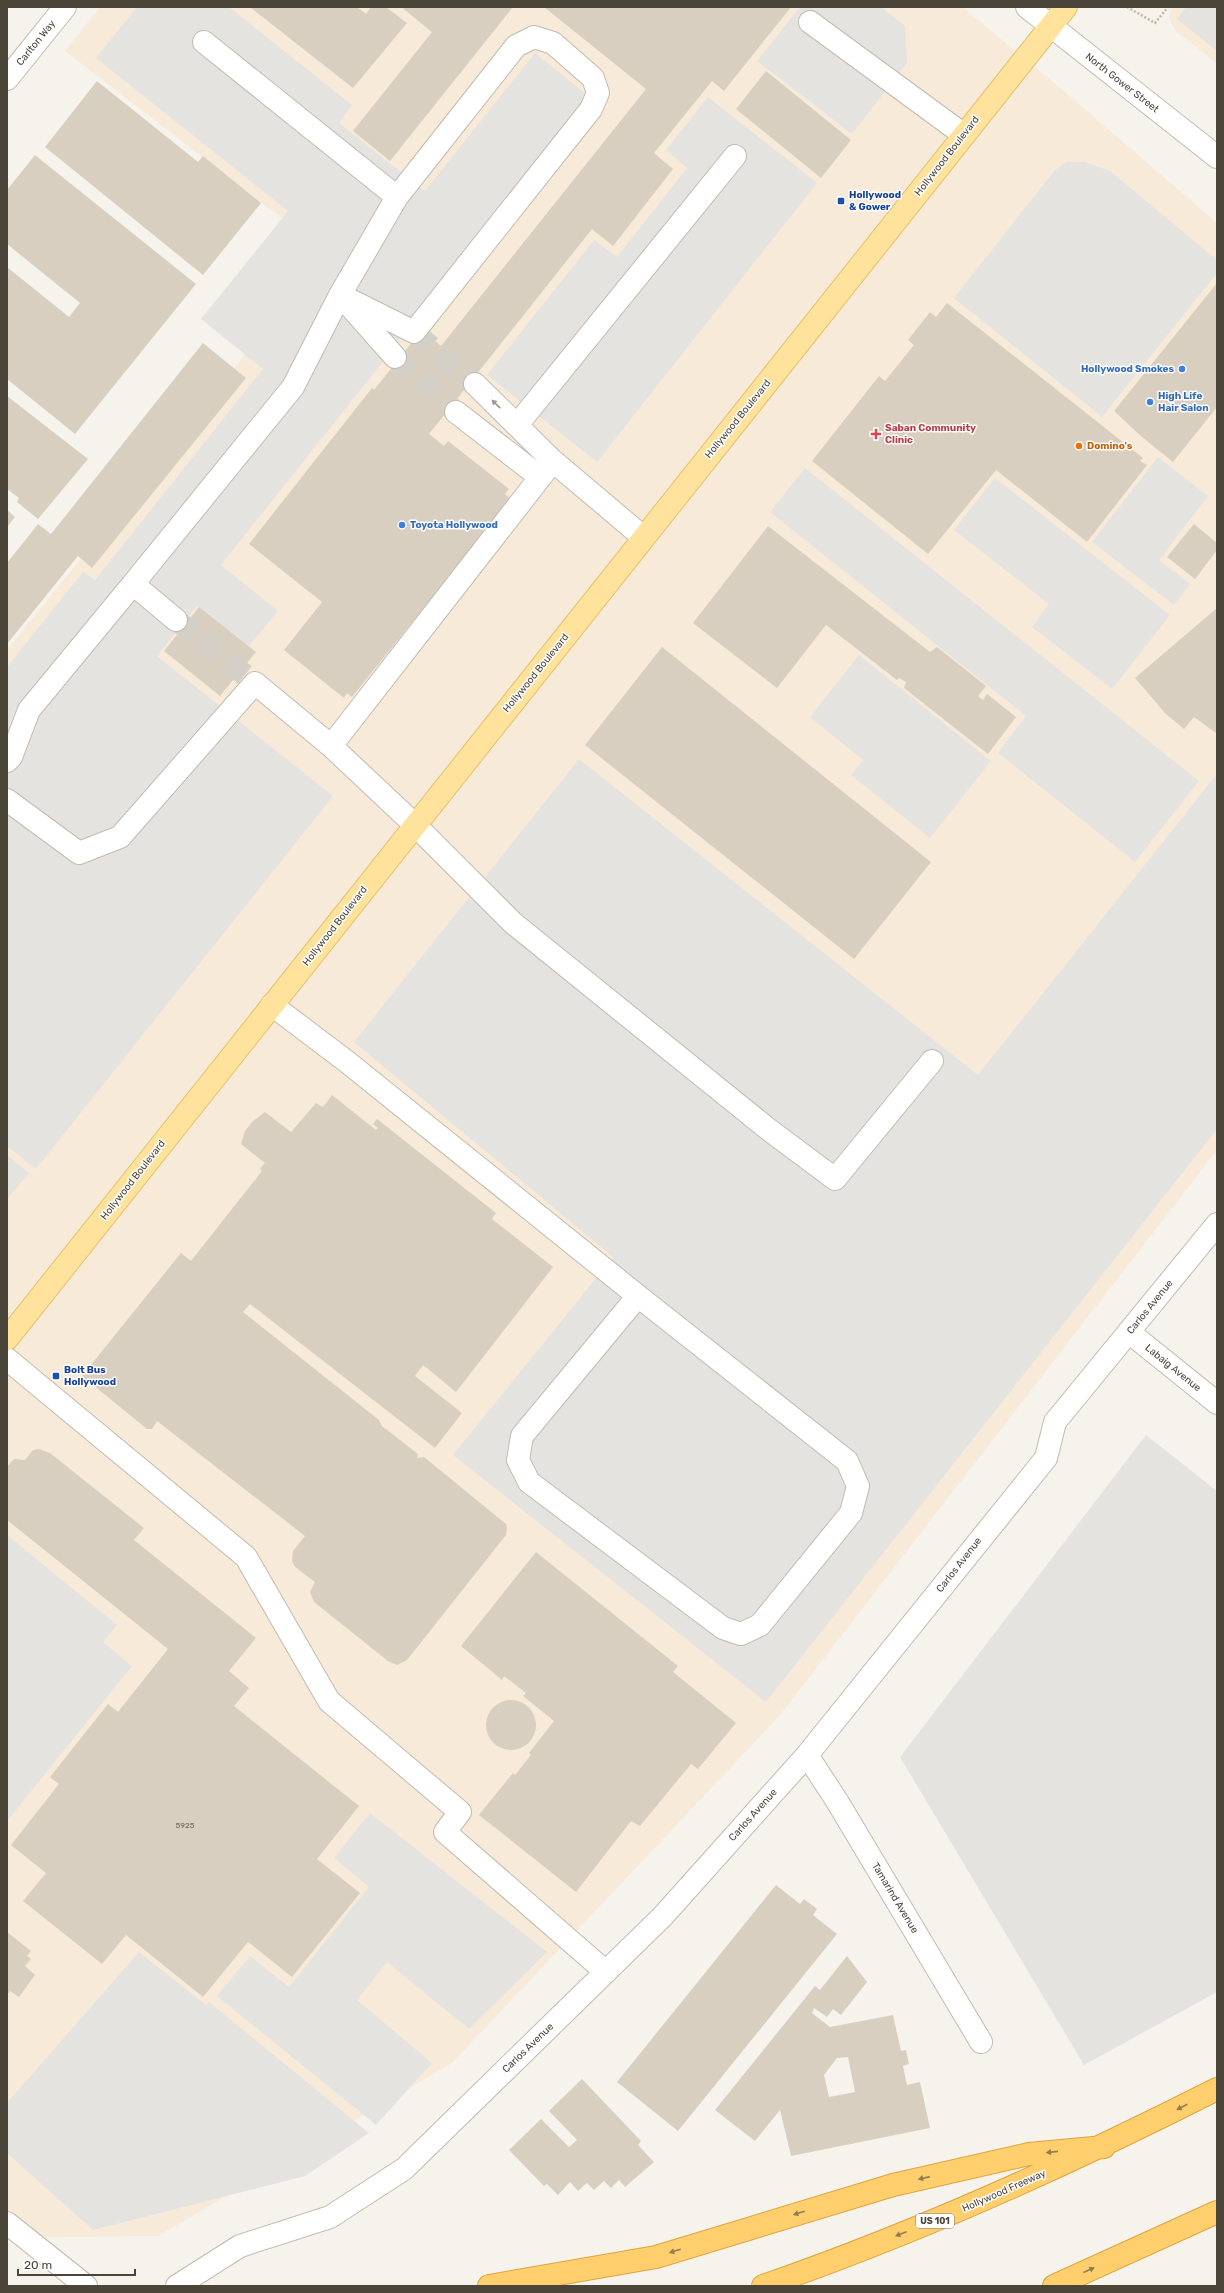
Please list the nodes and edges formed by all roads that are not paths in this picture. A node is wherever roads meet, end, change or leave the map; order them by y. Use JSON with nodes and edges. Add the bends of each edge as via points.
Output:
{"nodes":[{"id":1,"x":66,"y":7,"type":"edge"},
{"id":2,"x":1027,"y":7,"type":"edge"},
{"id":3,"x":1066,"y":7,"type":"edge"},
{"id":4,"x":810,"y":22,"type":"dead end"},
{"id":5,"x":1050,"y":26,"type":"junction"},
{"id":6,"x":204,"y":42,"type":"dead end"},
{"id":7,"x":7,"y":79,"type":"edge"},
{"id":8,"x":964,"y":135,"type":"junction"},
{"id":9,"x":735,"y":156,"type":"dead end"},
{"id":10,"x":1217,"y":157,"type":"edge"},
{"id":11,"x":397,"y":197,"type":"junction"},
{"id":12,"x":340,"y":295,"type":"junction"},
{"id":13,"x":394,"y":357,"type":"tunnel mouth"},
{"id":14,"x":475,"y":384,"type":"tunnel mouth"},
{"id":15,"x":456,"y":412,"type":"tunnel mouth"},
{"id":16,"x":517,"y":425,"type":"junction"},
{"id":17,"x":547,"y":469,"type":"junction"},
{"id":18,"x":644,"y":538,"type":"junction"},
{"id":19,"x":133,"y":584,"type":"junction"},
{"id":20,"x":176,"y":620,"type":"tunnel mouth"},
{"id":21,"x":331,"y":746,"type":"junction"},
{"id":22,"x":7,"y":761,"type":"edge"},
{"id":23,"x":7,"y":800,"type":"edge"},
{"id":24,"x":415,"y":825,"type":"junction"},
{"id":25,"x":272,"y":1005,"type":"junction"},
{"id":26,"x":932,"y":1061,"type":"dead end"},
{"id":27,"x":1217,"y":1224,"type":"edge"},
{"id":28,"x":638,"y":1296,"type":"junction"},
{"id":29,"x":1130,"y":1333,"type":"junction"},
{"id":30,"x":7,"y":1339,"type":"edge"},
{"id":31,"x":7,"y":1359,"type":"edge"},
{"id":32,"x":1217,"y":1403,"type":"edge"},
{"id":33,"x":808,"y":1755,"type":"junction"},
{"id":34,"x":606,"y":1972,"type":"junction"},
{"id":35,"x":981,"y":2042,"type":"dead end"},
{"id":36,"x":1217,"y":2089,"type":"edge"},
{"id":37,"x":1104,"y":2147,"type":"junction"},
{"id":38,"x":1217,"y":2212,"type":"edge"},
{"id":39,"x":7,"y":2223,"type":"edge"},
{"id":40,"x":86,"y":2286,"type":"edge"},
{"id":41,"x":177,"y":2286,"type":"edge"},
{"id":42,"x":489,"y":2286,"type":"edge"},
{"id":43,"x":763,"y":2286,"type":"edge"},
{"id":44,"x":1054,"y":2286,"type":"edge"}],
"edges":[{"from":1,"to":7,"type":"street","name":"Carlton Way"},
{"from":2,"to":5,"type":"street","name":"North Gower Street"},
{"from":3,"to":5,"type":"main road","name":"Hollywood Boulevard"},
{"from":4,"to":8,"type":"street"},
{"from":5,"to":8,"type":"main road","name":"Hollywood Boulevard"},
{"from":5,"to":10,"type":"street","name":"North Gower Street"},
{"from":6,"to":11,"type":"street"},
{"from":8,"to":18,"type":"main road","name":"Hollywood Boulevard"},
{"from":9,"to":16,"type":"street"},
{"from":11,"to":12,"type":"street"},
{"from":11,"to":12,"type":"street","via":[[516,46],[534,37],[553,43],[593,78],[598,94],[591,108],[414,332]]},
{"from":12,"to":13,"type":"street"},
{"from":12,"to":19,"type":"street","via":[[293,387]]},
{"from":16,"to":14,"type":"street","one_way":true},
{"from":15,"to":17,"type":"street"},
{"from":16,"to":17,"type":"street"},
{"from":17,"to":18,"type":"street"},
{"from":17,"to":21,"type":"street"},
{"from":18,"to":24,"type":"main road","name":"Hollywood Boulevard"},
{"from":19,"to":20,"type":"street"},
{"from":19,"to":22,"type":"street","via":[[28,710],[11,757]]},
{"from":21,"to":23,"type":"street","via":[[255,683],[120,837],[79,852]]},
{"from":21,"to":24,"type":"street"},
{"from":24,"to":25,"type":"main road","name":"Hollywood Boulevard"},
{"from":24,"to":26,"type":"street","via":[[513,923],[768,1129],[835,1179]]},
{"from":25,"to":28,"type":"street","via":[[346,1061]]},
{"from":25,"to":30,"type":"main road","name":"Hollywood Boulevard"},
{"from":27,"to":29,"type":"street","name":"Carlos Avenue"},
{"from":28,"to":28,"type":"street","via":[[522,1436],[518,1460],[530,1482],[723,1628],[741,1634],[760,1624],[851,1513],[858,1486],[847,1461]]},
{"from":29,"to":32,"type":"street","name":"Labaig Avenue"},
{"from":29,"to":33,"type":"street","name":"Carlos Avenue","via":[[1055,1422],[1046,1458]]},
{"from":31,"to":34,"type":"street","via":[[246,1557],[329,1701],[460,1812],[445,1832]]},
{"from":33,"to":34,"type":"street","name":"Carlos Avenue","via":[[663,1916]]},
{"from":33,"to":35,"type":"street","name":"Tamarind Avenue"},
{"from":34,"to":41,"type":"street","name":"Carlos Avenue","via":[[404,2169],[330,2217],[240,2246]]},
{"from":36,"to":37,"type":"highway","name":"Hollywood Freeway","number":"US 101","one_way":true},
{"from":37,"to":42,"type":"highway","one_way":true,"via":[[1029,2154],[901,2183],[656,2257]]},
{"from":37,"to":43,"type":"highway","name":"Hollywood Freeway","number":"US 101","one_way":true,"via":[[958,2212]]},
{"from":44,"to":38,"type":"highway","one_way":true},
{"from":39,"to":40,"type":"street"}]}
